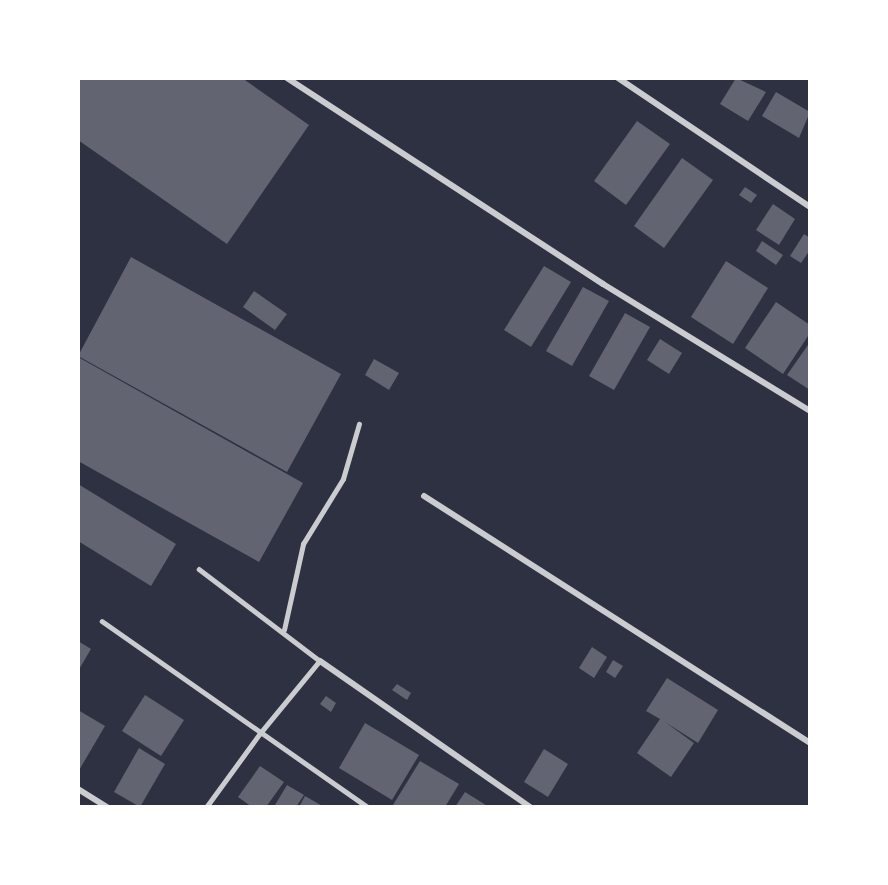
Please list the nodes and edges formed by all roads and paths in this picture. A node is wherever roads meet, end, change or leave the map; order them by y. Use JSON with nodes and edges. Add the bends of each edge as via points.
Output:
{"nodes":[{"id":1,"x":287,"y":78,"type":"edge"},
{"id":2,"x":618,"y":78,"type":"edge"},
{"id":3,"x":810,"y":207,"type":"edge"},
{"id":4,"x":810,"y":411,"type":"edge"},
{"id":5,"x":359,"y":424,"type":"dead end"},
{"id":6,"x":424,"y":496,"type":"dead end"},
{"id":7,"x":199,"y":569,"type":"dead end"},
{"id":8,"x":102,"y":621,"type":"dead end"},
{"id":9,"x":284,"y":630,"type":"junction"},
{"id":10,"x":320,"y":661,"type":"junction"},
{"id":11,"x":260,"y":734,"type":"junction"},
{"id":12,"x":810,"y":743,"type":"edge"},
{"id":13,"x":78,"y":789,"type":"edge"},
{"id":14,"x":107,"y":807,"type":"edge"},
{"id":15,"x":207,"y":807,"type":"edge"},
{"id":16,"x":368,"y":807,"type":"edge"},
{"id":17,"x":530,"y":807,"type":"edge"}],
"edges":[{"from":1,"to":4,"type":"street","via":[[603,284]]},
{"from":2,"to":3,"type":"street"},
{"from":5,"to":9,"type":"lane","via":[[343,478],[303,544]]},
{"from":6,"to":12,"type":"street"},
{"from":7,"to":9,"type":"lane"},
{"from":8,"to":11,"type":"lane"},
{"from":9,"to":10,"type":"lane"},
{"from":10,"to":11,"type":"lane"},
{"from":10,"to":17,"type":"street"},
{"from":11,"to":15,"type":"lane"},
{"from":11,"to":16,"type":"lane"},
{"from":13,"to":14,"type":"street"}]}
